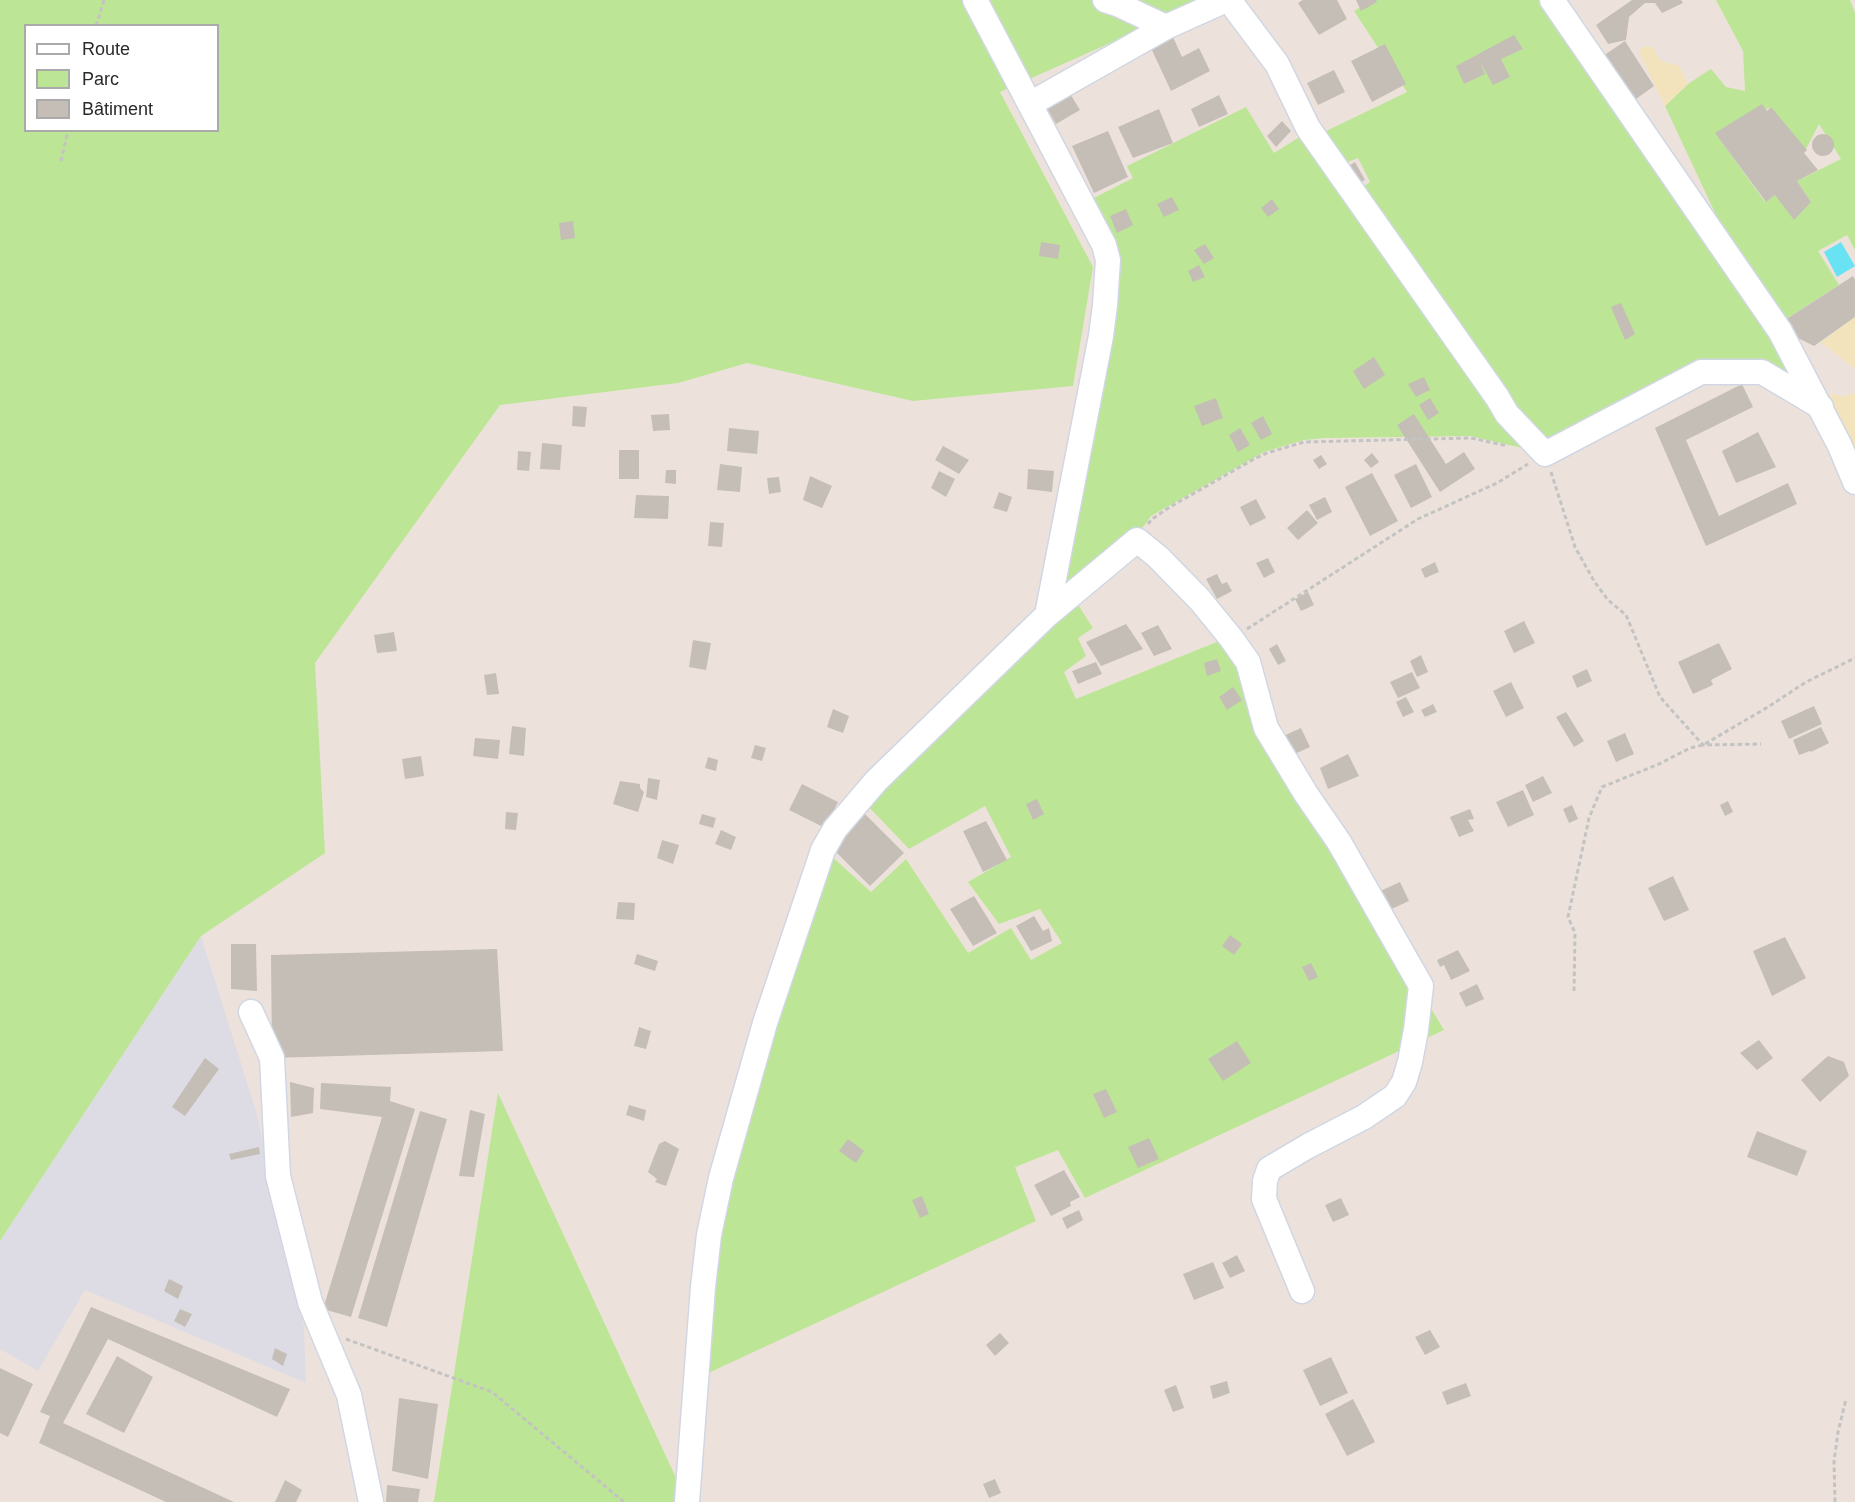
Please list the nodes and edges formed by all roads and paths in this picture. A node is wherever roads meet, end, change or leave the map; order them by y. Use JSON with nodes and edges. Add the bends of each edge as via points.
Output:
{"nodes":[{"id":1,"x":104,"y":0,"type":"edge"},
{"id":2,"x":975,"y":0,"type":"edge"},
{"id":3,"x":1105,"y":0,"type":"edge"},
{"id":4,"x":1227,"y":0,"type":"edge"},
{"id":5,"x":1552,"y":0,"type":"edge"},
{"id":6,"x":97,"y":24,"type":"edge"},
{"id":7,"x":1166,"y":27,"type":"junction"},
{"id":8,"x":1030,"y":104,"type":"junction"},
{"id":9,"x":68,"y":132,"type":"edge"},
{"id":10,"x":61,"y":161,"type":"dead end"},
{"id":11,"x":1821,"y":407,"type":"junction"},
{"id":12,"x":1513,"y":447,"type":"dead end"},
{"id":13,"x":1545,"y":454,"type":"junction"},
{"id":14,"x":1855,"y":482,"type":"edge"},
{"id":15,"x":1137,"y":540,"type":"junction"},
{"id":16,"x":1047,"y":615,"type":"junction"},
{"id":17,"x":1231,"y":638,"type":"junction"},
{"id":18,"x":1855,"y":658,"type":"edge"},
{"id":19,"x":1761,"y":744,"type":"dead end"},
{"id":20,"x":1703,"y":745,"type":"junction"},
{"id":21,"x":1574,"y":991,"type":"dead end"},
{"id":22,"x":251,"y":1012,"type":"dead end"},
{"id":23,"x":1302,"y":1291,"type":"dead end"},
{"id":24,"x":322,"y":1331,"type":"junction"},
{"id":25,"x":1846,"y":1399,"type":"dead end"},
{"id":26,"x":371,"y":1502,"type":"edge"},
{"id":27,"x":624,"y":1502,"type":"edge"},
{"id":28,"x":687,"y":1502,"type":"edge"},
{"id":29,"x":1834,"y":1502,"type":"edge"}],
"edges":[{"from":1,"to":6,"type":"path"},
{"from":2,"to":8,"type":"street"},
{"from":3,"to":7,"type":"street"},
{"from":4,"to":7,"type":"street"},
{"from":4,"to":13,"type":"street","via":[[1277,64],[1308,128],[1507,414]]},
{"from":5,"to":11,"type":"street","via":[[1780,331]]},
{"from":7,"to":8,"type":"street"},
{"from":8,"to":16,"type":"street","via":[[1104,245],[1108,260],[1101,336]]},
{"from":9,"to":10,"type":"path"},
{"from":11,"to":13,"type":"street","via":[[1762,372],[1701,372]]},
{"from":11,"to":14,"type":"street"},
{"from":12,"to":15,"type":"path","via":[[1470,438],[1304,442],[1254,459],[1170,507],[1152,519]]},
{"from":13,"to":17,"type":"path","via":[[1497,483],[1418,519]]},
{"from":13,"to":20,"type":"path","via":[[1575,548],[1608,600],[1626,615],[1660,697]]},
{"from":15,"to":16,"type":"street"},
{"from":15,"to":17,"type":"street","via":[[1200,600]]},
{"from":16,"to":28,"type":"street","via":[[876,781],[835,829],[824,850],[765,1023],[718,1189],[703,1287]]},
{"from":17,"to":23,"type":"street","via":[[1248,663],[1266,728],[1339,842],[1421,986],[1410,1062],[1395,1096],[1269,1169],[1264,1199]]},
{"from":18,"to":20,"type":"path","via":[[1806,682]]},
{"from":19,"to":20,"type":"path"},
{"from":20,"to":21,"type":"path","via":[[1602,787],[1589,818],[1568,917],[1575,933]]},
{"from":22,"to":24,"type":"street","via":[[272,1058],[278,1176],[310,1302]]},
{"from":24,"to":26,"type":"street","via":[[349,1395]]},
{"from":24,"to":27,"type":"path","via":[[492,1392]]},
{"from":25,"to":29,"type":"path","via":[[1834,1462]]}]}
